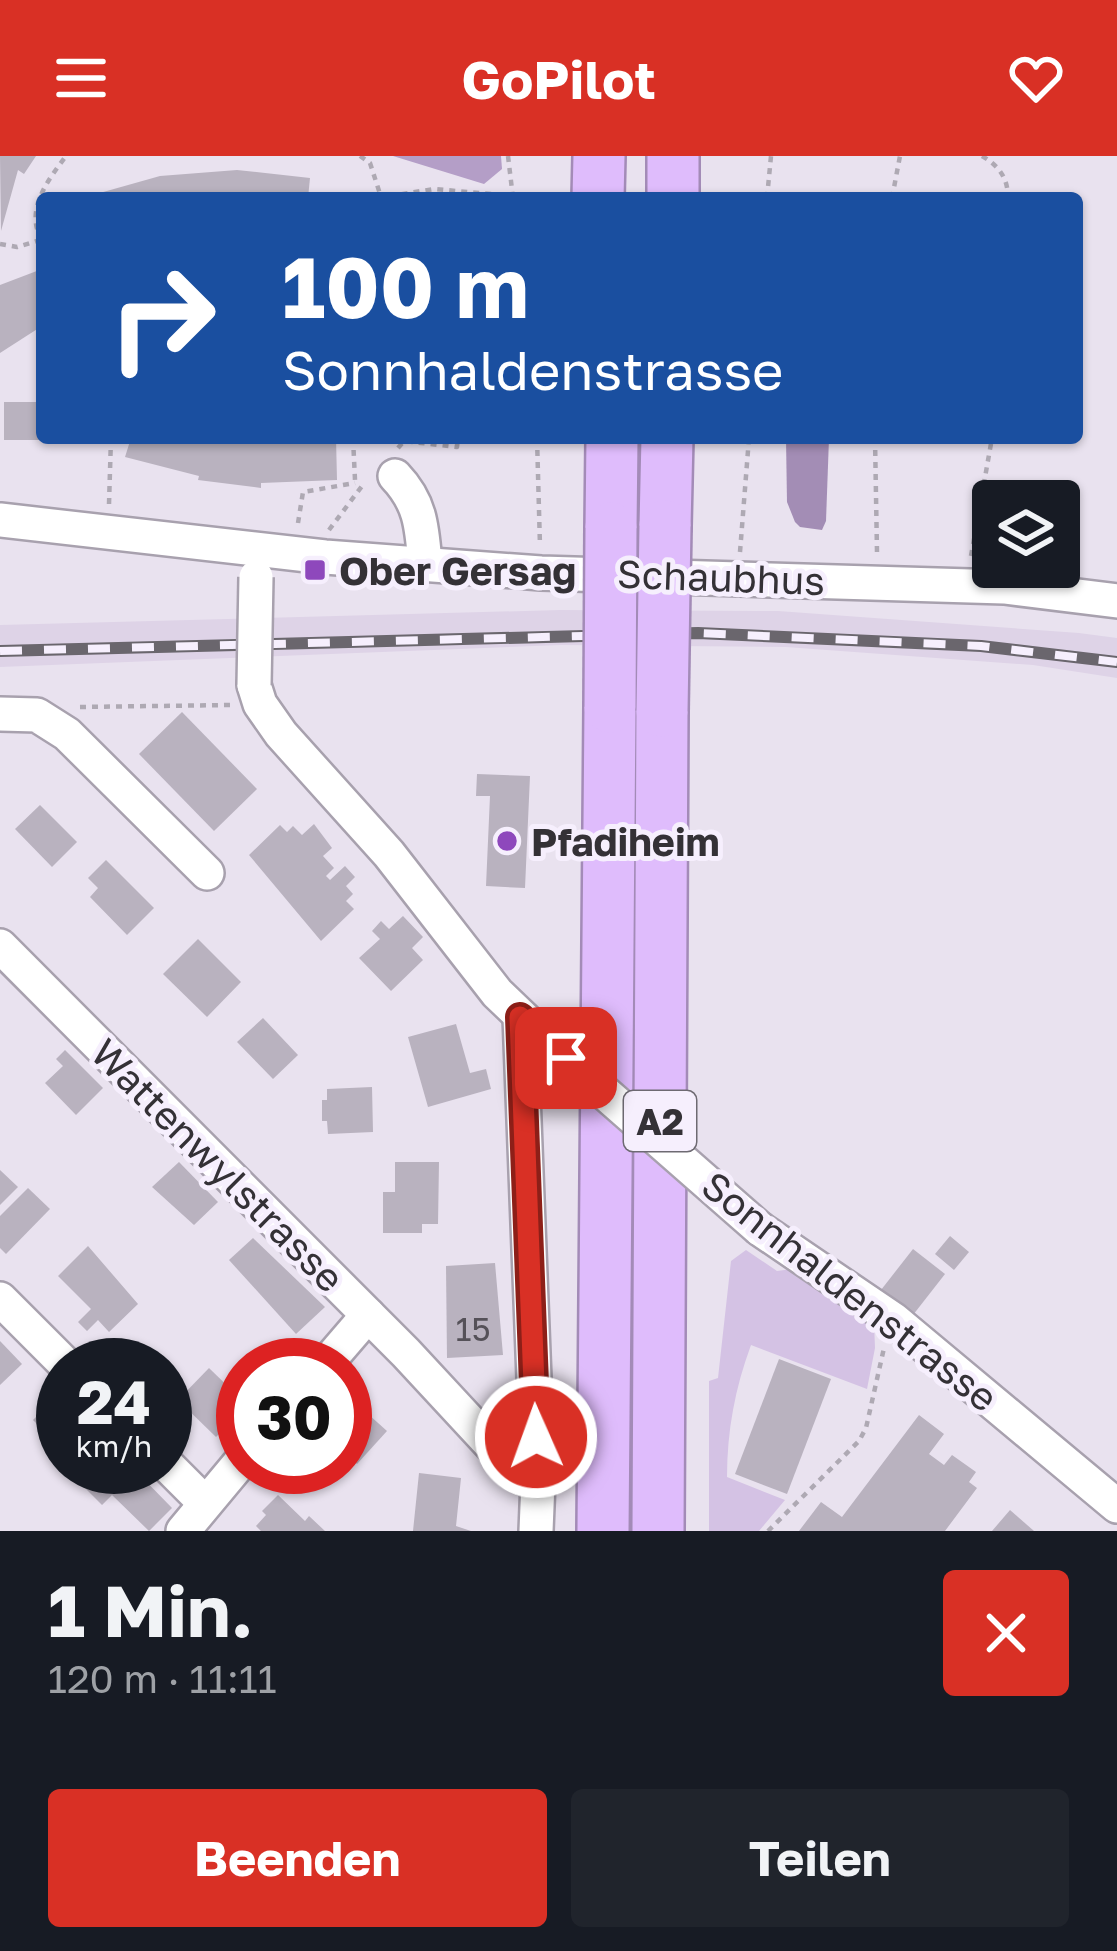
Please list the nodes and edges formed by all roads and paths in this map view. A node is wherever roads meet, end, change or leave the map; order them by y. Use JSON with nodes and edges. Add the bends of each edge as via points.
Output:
{"nodes":[{"id":1,"x":66,"y":156,"type":"edge"},
{"id":2,"x":360,"y":156,"type":"edge"},
{"id":3,"x":508,"y":156,"type":"edge"},
{"id":4,"x":599,"y":156,"type":"edge"},
{"id":5,"x":622,"y":156,"type":"edge"},
{"id":6,"x":673,"y":156,"type":"edge"},
{"id":7,"x":770,"y":156,"type":"edge"},
{"id":8,"x":900,"y":156,"type":"edge"},
{"id":9,"x":982,"y":156,"type":"edge"},
{"id":10,"x":434,"y":189,"type":"junction"},
{"id":11,"x":42,"y":192,"type":"edge"},
{"id":12,"x":379,"y":192,"type":"edge"},
{"id":13,"x":414,"y":192,"type":"edge"},
{"id":14,"x":435,"y":192,"type":"edge"},
{"id":15,"x":464,"y":192,"type":"edge"},
{"id":16,"x":512,"y":192,"type":"edge"},
{"id":17,"x":598,"y":192,"type":"edge"},
{"id":18,"x":622,"y":192,"type":"edge"},
{"id":19,"x":673,"y":192,"type":"edge"},
{"id":20,"x":767,"y":192,"type":"edge"},
{"id":21,"x":893,"y":192,"type":"edge"},
{"id":22,"x":1008,"y":192,"type":"edge"},
{"id":23,"x":36,"y":241,"type":"edge"},
{"id":24,"x":0,"y":244,"type":"edge"},
{"id":25,"x":111,"y":444,"type":"edge"},
{"id":26,"x":354,"y":444,"type":"edge"},
{"id":27,"x":537,"y":444,"type":"edge"},
{"id":28,"x":612,"y":444,"type":"edge"},
{"id":29,"x":667,"y":444,"type":"edge"},
{"id":30,"x":749,"y":444,"type":"edge"},
{"id":31,"x":875,"y":444,"type":"edge"},
{"id":32,"x":991,"y":444,"type":"edge"},
{"id":33,"x":395,"y":476,"type":"dead end"},
{"id":34,"x":0,"y":520,"type":"edge"},
{"id":35,"x":107,"y":531,"type":"junction"},
{"id":36,"x":295,"y":539,"type":"dead end"},
{"id":37,"x":256,"y":563,"type":"junction"},
{"id":38,"x":425,"y":564,"type":"junction"},
{"id":39,"x":877,"y":566,"type":"dead end"},
{"id":40,"x":541,"y":573,"type":"junction"},
{"id":41,"x":968,"y":573,"type":"dead end"},
{"id":42,"x":738,"y":577,"type":"junction"},
{"id":43,"x":1117,"y":601,"type":"edge"},
{"id":44,"x":219,"y":705,"type":"dead end"},
{"id":45,"x":68,"y":708,"type":"dead end"},
{"id":46,"x":0,"y":714,"type":"edge"},
{"id":47,"x":208,"y":873,"type":"dead end"},
{"id":48,"x":0,"y":946,"type":"edge"},
{"id":49,"x":520,"y":1017,"type":"junction"},
{"id":50,"x":0,"y":1299,"type":"edge"},
{"id":51,"x":368,"y":1315,"type":"junction"},
{"id":52,"x":894,"y":1320,"type":"junction"},
{"id":53,"x":39,"y":1338,"type":"edge"},
{"id":54,"x":348,"y":1338,"type":"edge"},
{"id":55,"x":538,"y":1482,"type":"junction"},
{"id":56,"x":192,"y":1490,"type":"edge"},
{"id":57,"x":216,"y":1491,"type":"edge"},
{"id":58,"x":205,"y":1503,"type":"junction"},
{"id":59,"x":1117,"y":1507,"type":"edge"},
{"id":60,"x":183,"y":1531,"type":"edge"},
{"id":61,"x":536,"y":1531,"type":"edge"},
{"id":62,"x":603,"y":1531,"type":"edge"},
{"id":63,"x":658,"y":1531,"type":"edge"},
{"id":64,"x":768,"y":1531,"type":"edge"}],
"edges":[{"from":1,"to":11,"type":"path"},
{"from":2,"to":12,"type":"path"},
{"from":3,"to":16,"type":"path"},
{"from":4,"to":17,"type":"highway"},
{"from":5,"to":18,"type":"highway"},
{"from":6,"to":19,"type":"highway"},
{"from":7,"to":20,"type":"path"},
{"from":8,"to":21,"type":"path"},
{"from":9,"to":22,"type":"path"},
{"from":10,"to":13,"type":"path"},
{"from":10,"to":14,"type":"path"},
{"from":10,"to":15,"type":"path"},
{"from":23,"to":24,"type":"path"},
{"from":25,"to":35,"type":"path"},
{"from":26,"to":36,"type":"path","via":[[358,485],[303,492]]},
{"from":27,"to":40,"type":"path"},
{"from":28,"to":62,"type":"highway","number":"A2","bridge":true},
{"from":29,"to":63,"type":"highway","number":"A2","bridge":true},
{"from":30,"to":42,"type":"path"},
{"from":31,"to":39,"type":"path"},
{"from":32,"to":41,"type":"path"},
{"from":33,"to":38,"type":"street","via":[[422,518]]},
{"from":34,"to":35,"type":"street","name":"Schaubhus"},
{"from":35,"to":37,"type":"street","name":"Schaubhus"},
{"from":37,"to":38,"type":"street","name":"Schaubhus","via":[[325,557]]},
{"from":37,"to":49,"type":"street","name":"Sonnhaldenstrasse","bridge":true,"via":[[260,704]]},
{"from":38,"to":40,"type":"street","name":"Schaubhus"},
{"from":40,"to":42,"type":"street","name":"Schaubhus"},
{"from":42,"to":43,"type":"street","name":"Schaubhus","via":[[1004,587]]},
{"from":44,"to":45,"type":"path"},
{"from":46,"to":47,"type":"street","via":[[37,715],[67,734]]},
{"from":48,"to":51,"type":"street","name":"Wattenwylstrasse"},
{"from":49,"to":52,"type":"street","name":"Sonnhaldenstrasse","bridge":true,"via":[[760,1229]]},
{"from":49,"to":55,"type":"street"},
{"from":50,"to":53,"type":"street"},
{"from":51,"to":54,"type":"street"},
{"from":51,"to":55,"type":"street","name":"Wattenwylstrasse","via":[[520,1477]]},
{"from":52,"to":59,"type":"street","name":"Sonnhaldenstrasse"},
{"from":52,"to":64,"type":"path","via":[[859,1441]]},
{"from":55,"to":61,"type":"street"},
{"from":56,"to":58,"type":"street"},
{"from":57,"to":58,"type":"street"},
{"from":58,"to":60,"type":"street"}]}
